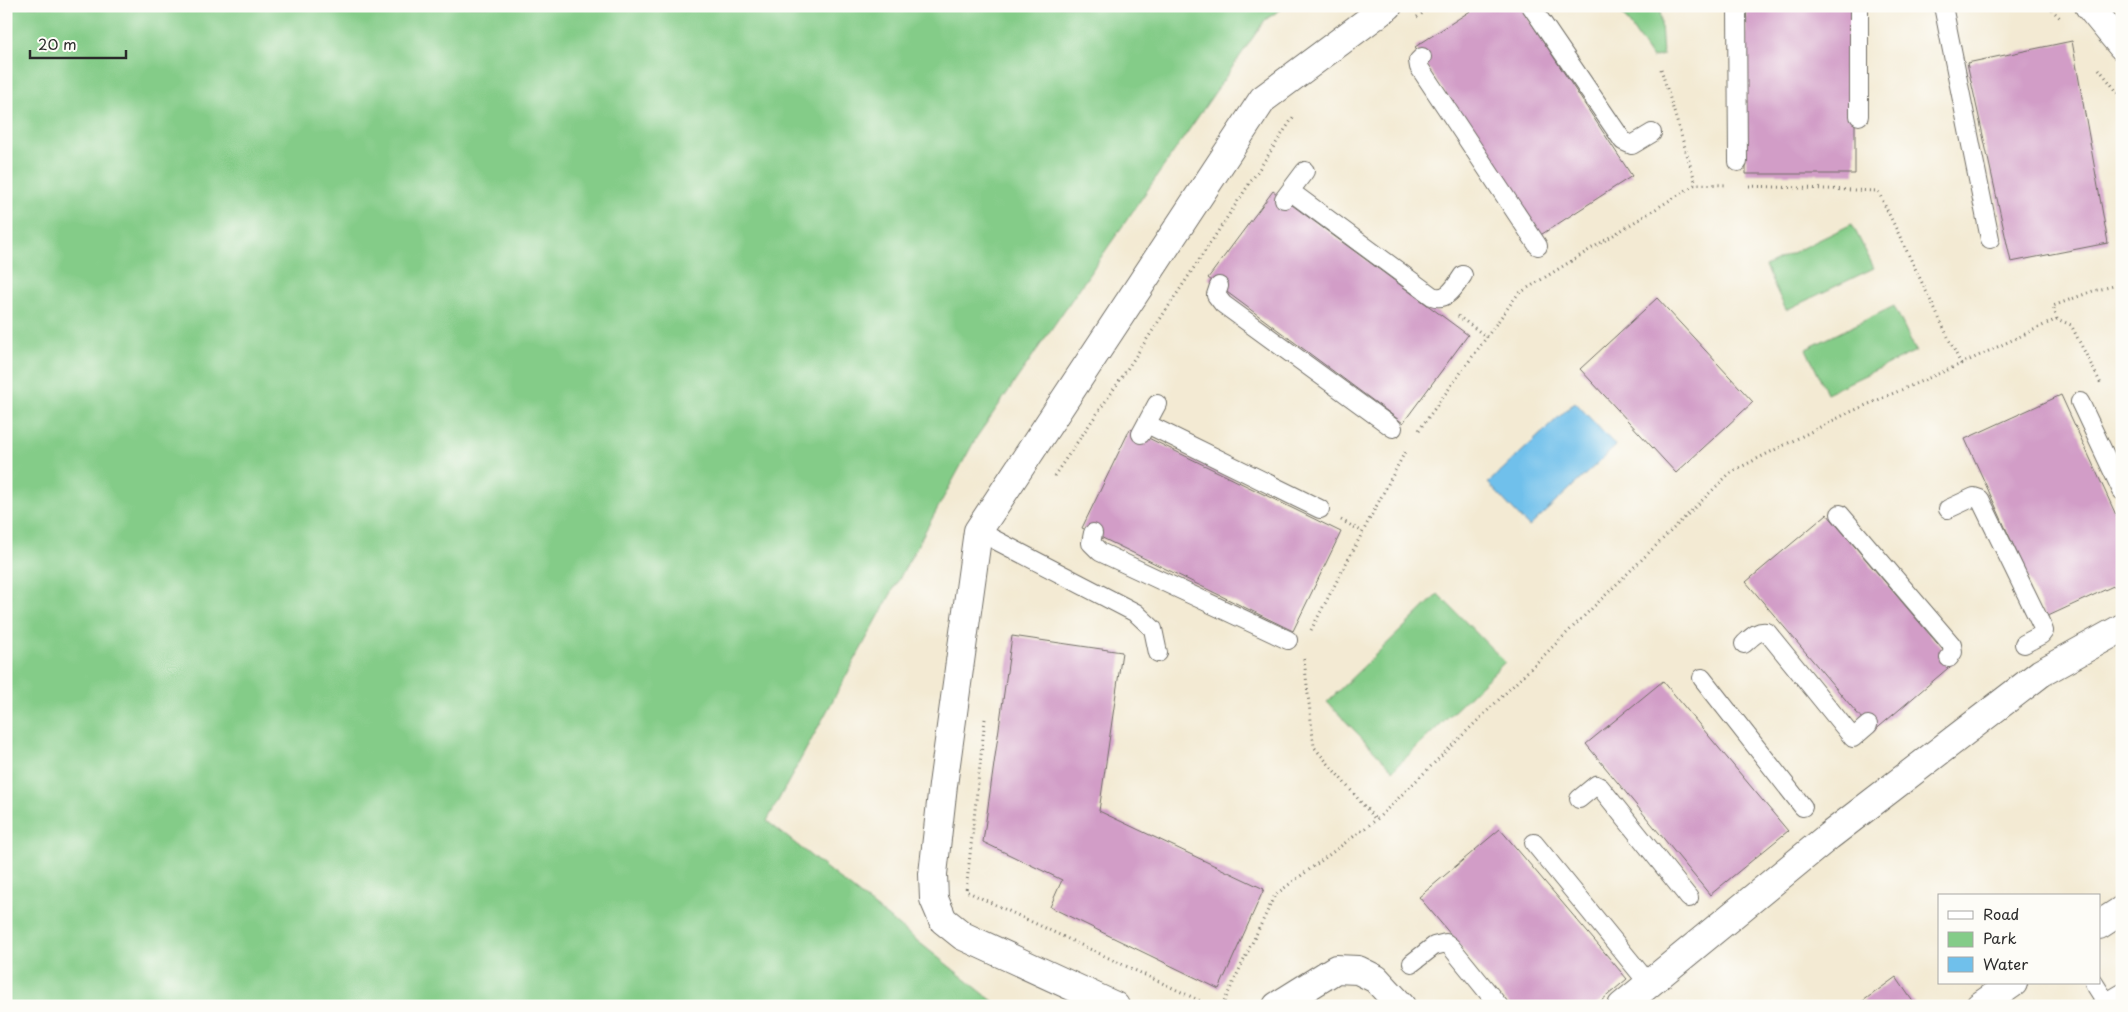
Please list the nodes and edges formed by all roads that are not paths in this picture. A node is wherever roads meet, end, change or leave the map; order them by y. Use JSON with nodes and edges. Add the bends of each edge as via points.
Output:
{"nodes":[{"id":1,"x":1388,"y":6,"type":"edge"},
{"id":2,"x":1531,"y":6,"type":"edge"},
{"id":3,"x":1737,"y":6,"type":"edge"},
{"id":4,"x":1859,"y":6,"type":"edge"},
{"id":5,"x":1943,"y":6,"type":"edge"},
{"id":6,"x":2089,"y":6,"type":"edge"},
{"id":7,"x":2122,"y":46,"type":"edge"},
{"id":8,"x":1422,"y":57,"type":"dead end"},
{"id":9,"x":1859,"y":116,"type":"dead end"},
{"id":10,"x":1652,"y":133,"type":"dead end"},
{"id":11,"x":1738,"y":162,"type":"dead end"},
{"id":12,"x":1305,"y":171,"type":"dead end"},
{"id":13,"x":1990,"y":239,"type":"dead end"},
{"id":14,"x":1538,"y":246,"type":"dead end"},
{"id":15,"x":1463,"y":275,"type":"dead end"},
{"id":16,"x":1219,"y":286,"type":"dead end"},
{"id":17,"x":2080,"y":402,"type":"dead end"},
{"id":18,"x":1157,"y":404,"type":"dead end"},
{"id":19,"x":1393,"y":428,"type":"dead end"},
{"id":20,"x":2122,"y":491,"type":"edge"},
{"id":21,"x":1948,"y":508,"type":"dead end"},
{"id":22,"x":1320,"y":509,"type":"dead end"},
{"id":23,"x":1840,"y":514,"type":"dead end"},
{"id":24,"x":978,"y":531,"type":"junction"},
{"id":25,"x":1093,"y":533,"type":"dead end"},
{"id":26,"x":2122,"y":628,"type":"edge"},
{"id":27,"x":1288,"y":640,"type":"dead end"},
{"id":28,"x":1744,"y":644,"type":"dead end"},
{"id":29,"x":2024,"y":644,"type":"dead end"},
{"id":30,"x":1158,"y":653,"type":"dead end"},
{"id":31,"x":1949,"y":658,"type":"dead end"},
{"id":32,"x":1702,"y":678,"type":"dead end"},
{"id":33,"x":1868,"y":725,"type":"dead end"},
{"id":34,"x":1579,"y":799,"type":"dead end"},
{"id":35,"x":1803,"y":807,"type":"dead end"},
{"id":36,"x":1534,"y":843,"type":"dead end"},
{"id":37,"x":1689,"y":898,"type":"dead end"},
{"id":38,"x":2122,"y":910,"type":"edge"},
{"id":39,"x":2100,"y":924,"type":"edge"},
{"id":40,"x":1412,"y":964,"type":"dead end"},
{"id":41,"x":1649,"y":984,"type":"junction"},
{"id":42,"x":2012,"y":984,"type":"edge"},
{"id":43,"x":2094,"y":984,"type":"edge"},
{"id":44,"x":2122,"y":993,"type":"edge"},
{"id":45,"x":2103,"y":1004,"type":"edge"},
{"id":46,"x":1115,"y":1006,"type":"edge"},
{"id":47,"x":1277,"y":1006,"type":"edge"},
{"id":48,"x":1401,"y":1006,"type":"edge"},
{"id":49,"x":1499,"y":1006,"type":"edge"},
{"id":50,"x":1622,"y":1006,"type":"edge"},
{"id":51,"x":1980,"y":1006,"type":"edge"}],
"edges":[{"from":1,"to":24,"type":"street","via":[[1263,99]]},
{"from":2,"to":10,"type":"lane","via":[[1623,141],[1632,145]]},
{"from":3,"to":11,"type":"lane"},
{"from":4,"to":9,"type":"lane"},
{"from":5,"to":13,"type":"lane"},
{"from":6,"to":7,"type":"street"},
{"from":8,"to":14,"type":"lane","via":[[1418,61],[1419,67]]},
{"from":12,"to":15,"type":"lane","via":[[1287,195],[1432,296],[1449,294]]},
{"from":16,"to":19,"type":"lane","via":[[1216,294],[1223,304]]},
{"from":17,"to":20,"type":"lane"},
{"from":18,"to":22,"type":"lane","via":[[1144,429]]},
{"from":21,"to":29,"type":"lane","via":[[1974,497],[1980,499],[2039,610],[2044,631],[2041,636]]},
{"from":23,"to":31,"type":"lane","via":[[1952,645],[1953,652]]},
{"from":24,"to":30,"type":"lane","via":[[1136,613],[1153,629]]},
{"from":24,"to":46,"type":"street","via":[[943,785],[933,874],[934,899],[942,920],[963,936]]},
{"from":25,"to":27,"type":"lane","via":[[1090,543],[1100,552]]},
{"from":26,"to":41,"type":"street","via":[[2041,672],[1829,836]]},
{"from":28,"to":33,"type":"lane","via":[[1756,634],[1767,632],[1853,738]]},
{"from":32,"to":35,"type":"lane"},
{"from":34,"to":37,"type":"lane","via":[[1596,785],[1600,787]]},
{"from":36,"to":41,"type":"lane","via":[[1625,966]]},
{"from":38,"to":39,"type":"street"},
{"from":40,"to":49,"type":"lane","via":[[1434,946],[1446,943]]},
{"from":41,"to":50,"type":"street"},
{"from":42,"to":51,"type":"street"},
{"from":43,"to":45,"type":"lane"},
{"from":44,"to":45,"type":"lane"},
{"from":47,"to":48,"type":"street","via":[[1336,969],[1358,970],[1376,978]]}]}
